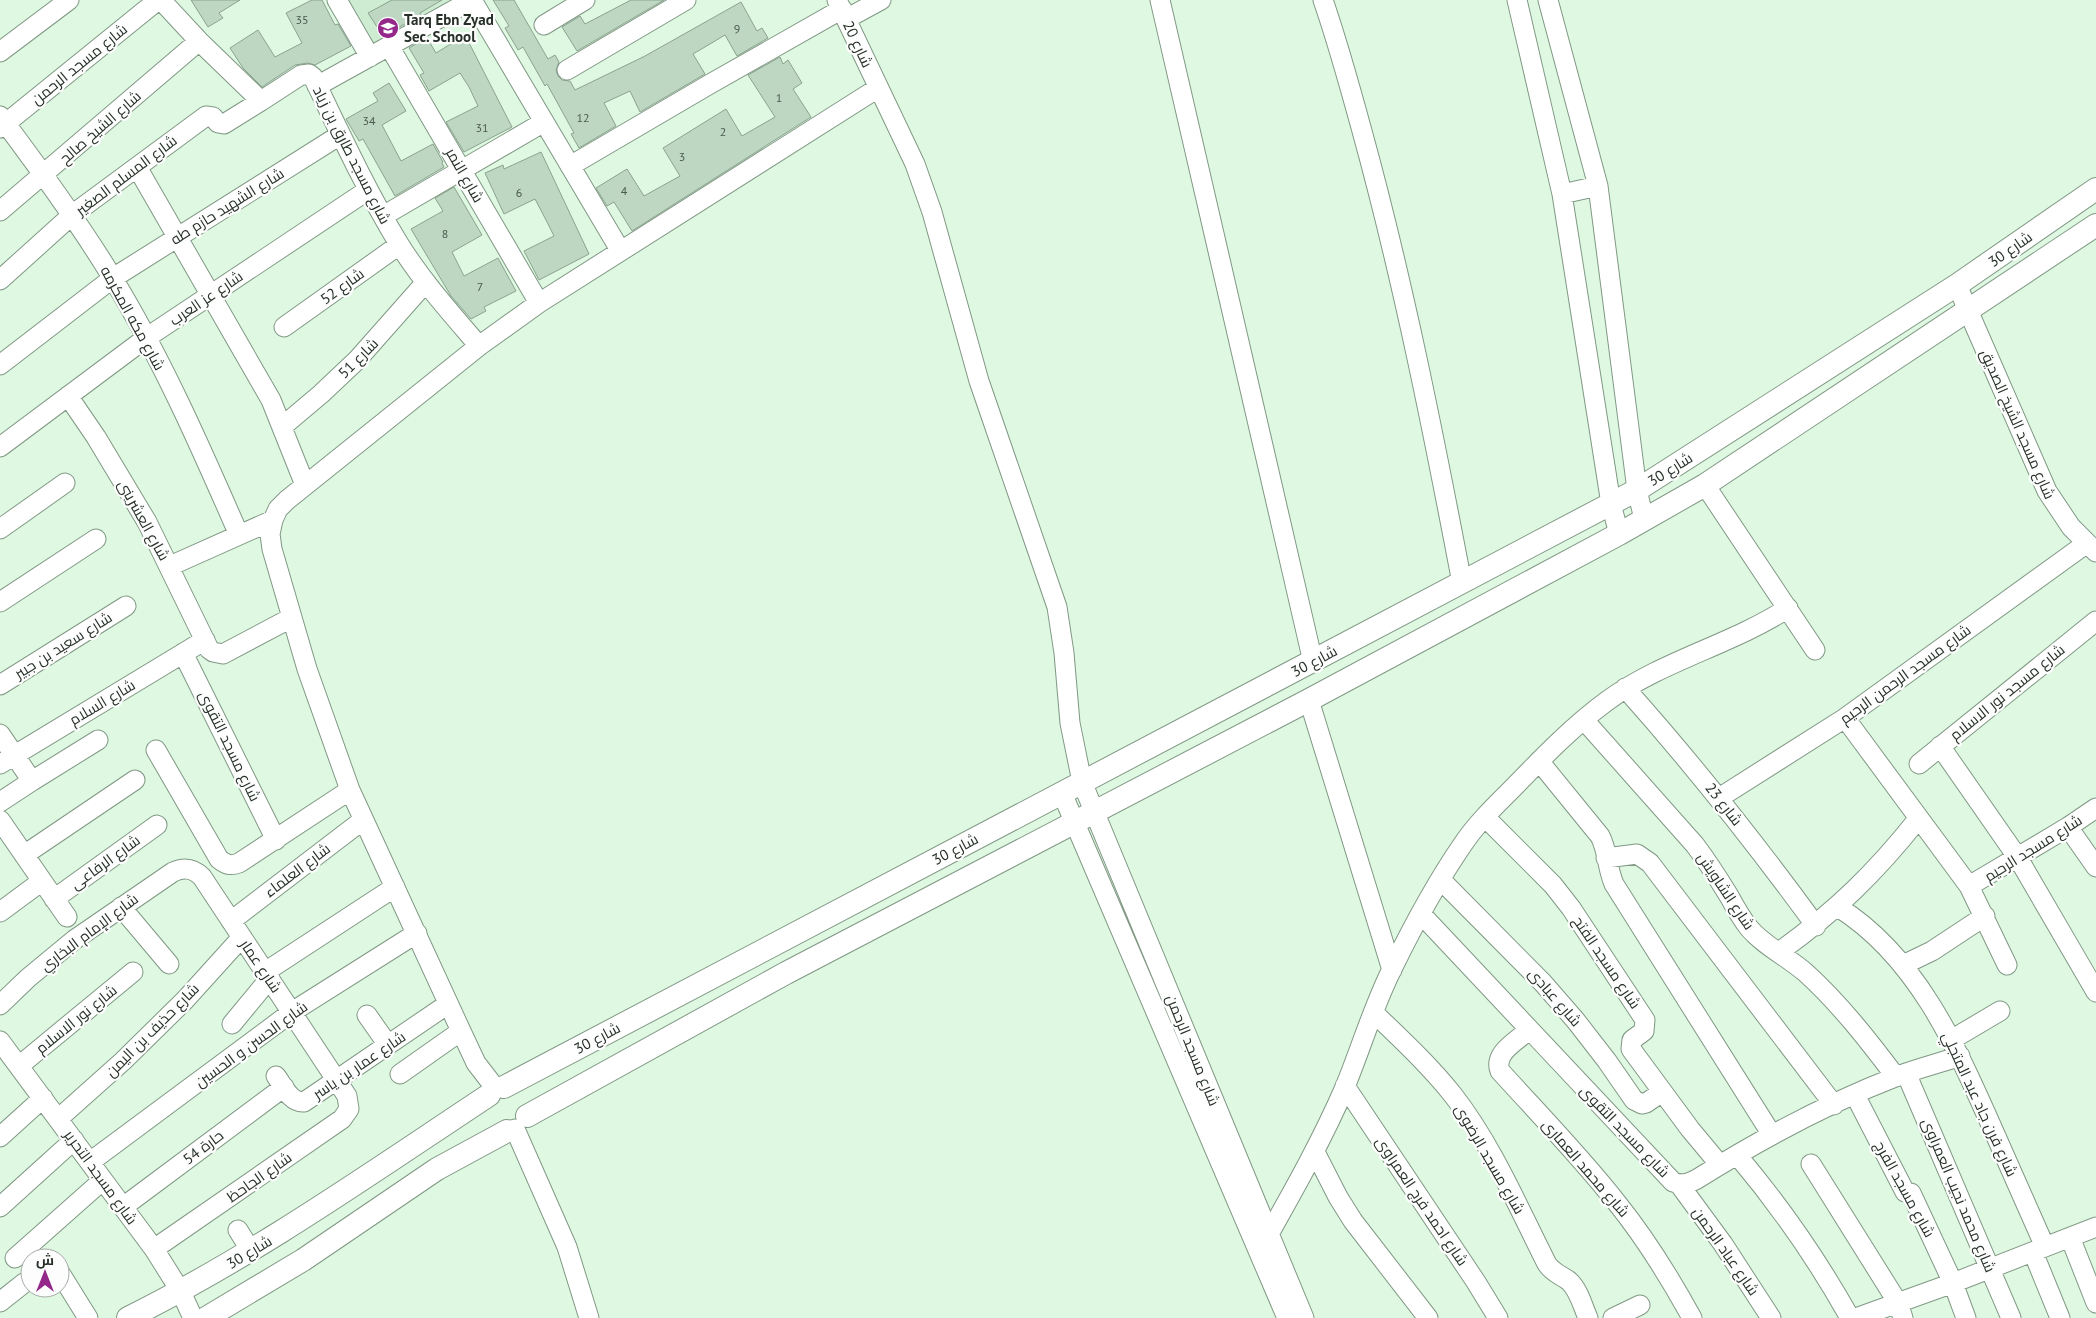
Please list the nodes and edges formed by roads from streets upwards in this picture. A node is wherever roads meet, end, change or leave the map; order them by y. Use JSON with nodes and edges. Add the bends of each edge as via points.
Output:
{"nodes":[{"id":1,"x":69,"y":0,"type":"edge"},
{"id":2,"x":159,"y":0,"type":"edge"},
{"id":3,"x":337,"y":0,"type":"edge"},
{"id":4,"x":472,"y":0,"type":"edge"},
{"id":5,"x":585,"y":0,"type":"edge"},
{"id":6,"x":684,"y":0,"type":"edge"},
{"id":7,"x":881,"y":0,"type":"edge"},
{"id":8,"x":1160,"y":0,"type":"edge"},
{"id":9,"x":1323,"y":0,"type":"edge"},
{"id":10,"x":1517,"y":0,"type":"edge"},
{"id":11,"x":1548,"y":0,"type":"edge"},
{"id":12,"x":842,"y":9,"type":"edge"},
{"id":13,"x":544,"y":25,"type":"dead end"},
{"id":14,"x":199,"y":41,"type":"junction"},
{"id":15,"x":389,"y":46,"type":"junction"},
{"id":16,"x":0,"y":52,"type":"edge"},
{"id":17,"x":370,"y":57,"type":"junction"},
{"id":18,"x":567,"y":70,"type":"dead end"},
{"id":19,"x":317,"y":86,"type":"junction"},
{"id":20,"x":878,"y":88,"type":"junction"},
{"id":21,"x":261,"y":101,"type":"junction"},
{"id":22,"x":2,"y":122,"type":"edge"},
{"id":23,"x":544,"y":122,"type":"junction"},
{"id":24,"x":340,"y":135,"type":"junction"},
{"id":25,"x":570,"y":166,"type":"junction"},
{"id":26,"x":137,"y":167,"type":"junction"},
{"id":27,"x":462,"y":170,"type":"junction"},
{"id":28,"x":43,"y":175,"type":"junction"},
{"id":29,"x":1598,"y":186,"type":"junction"},
{"id":30,"x":2096,"y":189,"type":"edge"},
{"id":31,"x":368,"y":190,"type":"junction"},
{"id":32,"x":1562,"y":194,"type":"junction"},
{"id":33,"x":0,"y":211,"type":"edge"},
{"id":34,"x":72,"y":215,"type":"junction"},
{"id":35,"x":383,"y":216,"type":"junction"},
{"id":36,"x":2096,"y":225,"type":"edge"},
{"id":37,"x":178,"y":237,"type":"junction"},
{"id":38,"x":399,"y":245,"type":"junction"},
{"id":39,"x":620,"y":250,"type":"junction"},
{"id":40,"x":113,"y":278,"type":"junction"},
{"id":41,"x":0,"y":280,"type":"edge"},
{"id":42,"x":426,"y":282,"type":"junction"},
{"id":43,"x":1957,"y":285,"type":"junction"},
{"id":44,"x":211,"y":294,"type":"junction"},
{"id":45,"x":539,"y":304,"type":"junction"},
{"id":46,"x":1968,"y":312,"type":"junction"},
{"id":47,"x":284,"y":327,"type":"dead end"},
{"id":48,"x":146,"y":338,"type":"junction"},
{"id":49,"x":479,"y":346,"type":"junction"},
{"id":50,"x":0,"y":365,"type":"edge"},
{"id":51,"x":68,"y":396,"type":"junction"},
{"id":52,"x":283,"y":426,"type":"junction"},
{"id":53,"x":0,"y":447,"type":"edge"},
{"id":54,"x":65,"y":483,"type":"dead end"},
{"id":55,"x":305,"y":485,"type":"junction"},
{"id":56,"x":1705,"y":485,"type":"junction"},
{"id":57,"x":1637,"y":490,"type":"junction"},
{"id":58,"x":1611,"y":504,"type":"junction"},
{"id":59,"x":1644,"y":519,"type":"junction"},
{"id":60,"x":272,"y":520,"type":"junction"},
{"id":61,"x":0,"y":529,"type":"edge"},
{"id":62,"x":1619,"y":534,"type":"junction"},
{"id":63,"x":239,"y":535,"type":"junction"},
{"id":64,"x":96,"y":539,"type":"dead end"},
{"id":65,"x":2091,"y":548,"type":"edge"},
{"id":66,"x":170,"y":566,"type":"junction"},
{"id":67,"x":1462,"y":583,"type":"junction"},
{"id":68,"x":0,"y":602,"type":"edge"},
{"id":69,"x":126,"y":606,"type":"dead end"},
{"id":70,"x":1788,"y":608,"type":"junction"},
{"id":71,"x":291,"y":618,"type":"junction"},
{"id":72,"x":2096,"y":621,"type":"edge"},
{"id":73,"x":207,"y":644,"type":"junction"},
{"id":74,"x":1815,"y":650,"type":"dead end"},
{"id":75,"x":183,"y":653,"type":"junction"},
{"id":76,"x":1313,"y":662,"type":"junction"},
{"id":77,"x":0,"y":685,"type":"edge"},
{"id":78,"x":1625,"y":688,"type":"junction"},
{"id":79,"x":1309,"y":700,"type":"junction"},
{"id":80,"x":1236,"y":701,"type":"junction"},
{"id":81,"x":1845,"y":718,"type":"junction"},
{"id":82,"x":1584,"y":720,"type":"junction"},
{"id":83,"x":1251,"y":730,"type":"junction"},
{"id":84,"x":0,"y":734,"type":"edge"},
{"id":85,"x":98,"y":740,"type":"dead end"},
{"id":86,"x":1940,"y":746,"type":"junction"},
{"id":87,"x":156,"y":750,"type":"dead end"},
{"id":88,"x":7,"y":760,"type":"edge"},
{"id":89,"x":1539,"y":761,"type":"junction"},
{"id":90,"x":1919,"y":764,"type":"dead end"},
{"id":91,"x":135,"y":780,"type":"dead end"},
{"id":92,"x":32,"y":781,"type":"junction"},
{"id":93,"x":1082,"y":782,"type":"junction"},
{"id":94,"x":350,"y":790,"type":"junction"},
{"id":95,"x":1062,"y":793,"type":"junction"},
{"id":96,"x":1719,"y":798,"type":"junction"},
{"id":97,"x":0,"y":802,"type":"edge"},
{"id":98,"x":2094,"y":813,"type":"edge"},
{"id":99,"x":1485,"y":817,"type":"junction"},
{"id":100,"x":1086,"y":818,"type":"junction"},
{"id":101,"x":1918,"y":819,"type":"junction"},
{"id":102,"x":0,"y":820,"type":"edge"},
{"id":103,"x":363,"y":820,"type":"junction"},
{"id":104,"x":157,"y":825,"type":"dead end"},
{"id":105,"x":2068,"y":827,"type":"junction"},
{"id":106,"x":276,"y":840,"type":"junction"},
{"id":107,"x":24,"y":855,"type":"junction"},
{"id":108,"x":1606,"y":858,"type":"junction"},
{"id":109,"x":2018,"y":858,"type":"junction"},
{"id":110,"x":185,"y":868,"type":"joint"},
{"id":111,"x":2096,"y":868,"type":"edge"},
{"id":112,"x":1441,"y":880,"type":"junction"},
{"id":113,"x":42,"y":881,"type":"junction"},
{"id":114,"x":1969,"y":886,"type":"junction"},
{"id":115,"x":396,"y":887,"type":"junction"},
{"id":116,"x":54,"y":899,"type":"junction"},
{"id":117,"x":122,"y":907,"type":"junction"},
{"id":118,"x":1838,"y":907,"type":"junction"},
{"id":119,"x":0,"y":912,"type":"edge"},
{"id":120,"x":1421,"y":914,"type":"junction"},
{"id":121,"x":1984,"y":916,"type":"junction"},
{"id":122,"x":67,"y":917,"type":"dead end"},
{"id":123,"x":231,"y":921,"type":"junction"},
{"id":124,"x":1816,"y":926,"type":"junction"},
{"id":125,"x":417,"y":933,"type":"junction"},
{"id":126,"x":242,"y":936,"type":"junction"},
{"id":127,"x":1779,"y":952,"type":"junction"},
{"id":128,"x":169,"y":964,"type":"dead end"},
{"id":129,"x":1903,"y":965,"type":"junction"},
{"id":130,"x":2007,"y":965,"type":"dead end"},
{"id":131,"x":1392,"y":970,"type":"junction"},
{"id":132,"x":133,"y":972,"type":"dead end"},
{"id":133,"x":268,"y":975,"type":"junction"},
{"id":134,"x":2096,"y":992,"type":"edge"},
{"id":135,"x":448,"y":1004,"type":"junction"},
{"id":136,"x":0,"y":1005,"type":"edge"},
{"id":137,"x":2000,"y":1011,"type":"dead end"},
{"id":138,"x":292,"y":1012,"type":"junction"},
{"id":139,"x":1374,"y":1012,"type":"junction"},
{"id":140,"x":366,"y":1014,"type":"dead end"},
{"id":141,"x":232,"y":1024,"type":"dead end"},
{"id":142,"x":1528,"y":1030,"type":"junction"},
{"id":143,"x":461,"y":1031,"type":"junction"},
{"id":144,"x":388,"y":1045,"type":"junction"},
{"id":145,"x":1956,"y":1048,"type":"junction"},
{"id":146,"x":7,"y":1056,"type":"edge"},
{"id":147,"x":400,"y":1074,"type":"dead end"},
{"id":148,"x":1901,"y":1075,"type":"junction"},
{"id":149,"x":337,"y":1080,"type":"junction"},
{"id":150,"x":280,"y":1081,"type":"joint"},
{"id":151,"x":1345,"y":1086,"type":"junction"},
{"id":152,"x":496,"y":1090,"type":"junction"},
{"id":153,"x":1662,"y":1092,"type":"junction"},
{"id":154,"x":1855,"y":1095,"type":"junction"},
{"id":155,"x":347,"y":1096,"type":"joint"},
{"id":156,"x":43,"y":1098,"type":"junction"},
{"id":157,"x":1834,"y":1105,"type":"junction"},
{"id":158,"x":58,"y":1119,"type":"junction"},
{"id":159,"x":516,"y":1125,"type":"junction"},
{"id":160,"x":1772,"y":1135,"type":"junction"},
{"id":161,"x":0,"y":1138,"type":"edge"},
{"id":162,"x":74,"y":1140,"type":"junction"},
{"id":163,"x":1315,"y":1152,"type":"junction"},
{"id":164,"x":1737,"y":1155,"type":"junction"},
{"id":165,"x":90,"y":1162,"type":"junction"},
{"id":166,"x":1811,"y":1164,"type":"dead end"},
{"id":167,"x":1720,"y":1165,"type":"junction"},
{"id":168,"x":103,"y":1180,"type":"junction"},
{"id":169,"x":1679,"y":1184,"type":"junction"},
{"id":170,"x":0,"y":1207,"type":"edge"},
{"id":171,"x":123,"y":1207,"type":"junction"},
{"id":172,"x":2096,"y":1227,"type":"edge"},
{"id":173,"x":238,"y":1230,"type":"dead end"},
{"id":174,"x":1269,"y":1234,"type":"junction"},
{"id":175,"x":2070,"y":1237,"type":"junction"},
{"id":176,"x":2039,"y":1249,"type":"junction"},
{"id":177,"x":154,"y":1250,"type":"junction"},
{"id":178,"x":251,"y":1251,"type":"junction"},
{"id":179,"x":15,"y":1258,"type":"dead end"},
{"id":180,"x":1990,"y":1268,"type":"junction"},
{"id":181,"x":1953,"y":1283,"type":"junction"},
{"id":182,"x":20,"y":1286,"type":"edge"},
{"id":183,"x":70,"y":1289,"type":"edge"},
{"id":184,"x":181,"y":1292,"type":"junction"},
{"id":185,"x":0,"y":1302,"type":"edge"},
{"id":186,"x":2096,"y":1302,"type":"edge"},
{"id":187,"x":1640,"y":1305,"type":"dead end"},
{"id":188,"x":1901,"y":1311,"type":"edge"},
{"id":189,"x":1868,"y":1316,"type":"edge"},
{"id":190,"x":88,"y":1318,"type":"edge"},
{"id":191,"x":128,"y":1318,"type":"edge"},
{"id":192,"x":193,"y":1318,"type":"edge"},
{"id":193,"x":206,"y":1318,"type":"edge"},
{"id":194,"x":589,"y":1318,"type":"edge"},
{"id":195,"x":1287,"y":1318,"type":"edge"},
{"id":196,"x":1304,"y":1318,"type":"edge"},
{"id":197,"x":1428,"y":1318,"type":"edge"},
{"id":198,"x":1498,"y":1318,"type":"edge"},
{"id":199,"x":1588,"y":1318,"type":"edge"},
{"id":200,"x":1613,"y":1318,"type":"edge"},
{"id":201,"x":1692,"y":1318,"type":"edge"},
{"id":202,"x":1771,"y":1318,"type":"edge"},
{"id":203,"x":1850,"y":1318,"type":"edge"},
{"id":204,"x":1966,"y":1318,"type":"edge"},
{"id":205,"x":2011,"y":1318,"type":"edge"},
{"id":206,"x":2060,"y":1318,"type":"edge"}],
"edges":[{"from":1,"to":16,"type":"street"},
{"from":2,"to":14,"type":"street"},
{"from":2,"to":22,"type":"street","name":"شارع مسجد الرحمن"},
{"from":3,"to":17,"type":"street"},
{"from":4,"to":15,"type":"street"},
{"from":4,"to":23,"type":"street"},
{"from":5,"to":13,"type":"street"},
{"from":6,"to":18,"type":"street"},
{"from":7,"to":12,"type":"street"},
{"from":8,"to":76,"type":"street"},
{"from":9,"to":67,"type":"street","via":[[1337,39],[1385,214],[1426,397]]},
{"from":10,"to":32,"type":"street"},
{"from":11,"to":29,"type":"street"},
{"from":12,"to":20,"type":"street","name":"شارع 20"},
{"from":12,"to":25,"type":"street"},
{"from":14,"to":21,"type":"street"},
{"from":14,"to":28,"type":"street","name":"شارع الشيخ صالح"},
{"from":15,"to":17,"type":"street"},
{"from":15,"to":27,"type":"street","name":"شارع النمر"},
{"from":17,"to":19,"type":"street"},
{"from":19,"to":21,"type":"street","name":"شارع مسجد طارق بن زياد","via":[[313,77],[305,74]]},
{"from":19,"to":24,"type":"street","name":"شارع مسجد طارق بن زياد"},
{"from":20,"to":39,"type":"street"},
{"from":20,"to":93,"type":"street","name":"شارع 20","via":[[915,164],[932,212],[979,382],[1057,607],[1070,723]]},
{"from":21,"to":26,"type":"street","name":"شارع المسلم الصغير","via":[[224,124],[206,116]]},
{"from":22,"to":28,"type":"street","name":"شارع مكه المكرمه"},
{"from":23,"to":25,"type":"street"},
{"from":23,"to":27,"type":"street"},
{"from":24,"to":31,"type":"street","name":"شارع مسجد طارق بن زياد"},
{"from":24,"to":37,"type":"street","name":"شارع الشهيد حازم طه"},
{"from":25,"to":39,"type":"street"},
{"from":26,"to":34,"type":"street","name":"شارع المسلم الصغير"},
{"from":26,"to":37,"type":"street"},
{"from":27,"to":35,"type":"street"},
{"from":27,"to":45,"type":"street","name":"شارع النمر"},
{"from":28,"to":33,"type":"street","name":"شارع الشيخ صالح"},
{"from":28,"to":34,"type":"street","name":"شارع مكه المكرمه"},
{"from":29,"to":32,"type":"street"},
{"from":29,"to":57,"type":"street"},
{"from":30,"to":43,"type":"street","name":"شارع 30"},
{"from":31,"to":35,"type":"street","name":"شارع مسجد طارق بن زياد"},
{"from":31,"to":44,"type":"street","name":"شارع عز العرب"},
{"from":32,"to":58,"type":"street"},
{"from":34,"to":40,"type":"street","name":"شارع مكه المكرمه"},
{"from":34,"to":41,"type":"street","name":"شارع المسلم الصغير"},
{"from":35,"to":38,"type":"street","name":"شارع مسجد طارق بن زياد"},
{"from":36,"to":46,"type":"street","name":"شارع 30"},
{"from":37,"to":40,"type":"street","name":"شارع الشهيد حازم طه"},
{"from":37,"to":44,"type":"street"},
{"from":38,"to":42,"type":"street","name":"شارع مسجد طارق بن زياد"},
{"from":38,"to":47,"type":"street","name":"شارع 52"},
{"from":39,"to":45,"type":"street"},
{"from":40,"to":48,"type":"street","name":"شارع مكه المكرمه"},
{"from":40,"to":50,"type":"street","name":"شارع الشهيد حازم طه"},
{"from":42,"to":49,"type":"street","name":"شارع مسجد طارق بن زياد"},
{"from":42,"to":52,"type":"street","name":"شارع 51","via":[[357,360]]},
{"from":43,"to":46,"type":"street","name":"شارع مسجد الشيخ الصديق"},
{"from":43,"to":57,"type":"street","name":"شارع 30"},
{"from":44,"to":48,"type":"street","name":"شارع عز العرب"},
{"from":44,"to":52,"type":"street"},
{"from":45,"to":49,"type":"street"},
{"from":46,"to":56,"type":"street","name":"شارع 30"},
{"from":46,"to":65,"type":"street","name":"شارع مسجد الشيخ الصديق","via":[[2047,491],[2062,515]]},
{"from":48,"to":51,"type":"street","name":"شارع عز العرب"},
{"from":48,"to":63,"type":"street","name":"شارع مكه المكرمه","via":[[192,429]]},
{"from":49,"to":55,"type":"street"},
{"from":51,"to":53,"type":"street","name":"شارع عز العرب"},
{"from":51,"to":66,"type":"street","name":"شارع العشرينى","via":[[122,479]]},
{"from":52,"to":55,"type":"street"},
{"from":54,"to":61,"type":"street"},
{"from":55,"to":60,"type":"street","via":[[278,509]]},
{"from":56,"to":59,"type":"street","name":"شارع 30"},
{"from":56,"to":70,"type":"street"},
{"from":57,"to":58,"type":"street","name":"شارع 30"},
{"from":57,"to":59,"type":"street"},
{"from":58,"to":62,"type":"street"},
{"from":58,"to":67,"type":"street","name":"شارع 30"},
{"from":59,"to":62,"type":"street","name":"شارع 30"},
{"from":60,"to":63,"type":"street"},
{"from":60,"to":71,"type":"street","via":[[272,549]]},
{"from":62,"to":79,"type":"street","name":"شارع 30"},
{"from":63,"to":66,"type":"street"},
{"from":64,"to":68,"type":"street"},
{"from":65,"to":81,"type":"street","name":"شارع مسجد الرحمن الرحيم"},
{"from":66,"to":73,"type":"street","name":"شارع العشرينى"},
{"from":67,"to":76,"type":"street","name":"شارع 30"},
{"from":69,"to":77,"type":"street","name":"شارع سعيد بن جبير"},
{"from":70,"to":74,"type":"street"},
{"from":70,"to":78,"type":"street","via":[[1746,632],[1670,664]]},
{"from":71,"to":73,"type":"street","via":[[223,654],[218,654]]},
{"from":71,"to":94,"type":"street"},
{"from":72,"to":86,"type":"street","name":"شارع مسجد نور الاسلام"},
{"from":73,"to":75,"type":"street","name":"شارع السلام"},
{"from":75,"to":88,"type":"street","name":"شارع السلام"},
{"from":75,"to":106,"type":"street","name":"شارع مسجد التقوى"},
{"from":76,"to":80,"type":"street","name":"شارع 30"},
{"from":78,"to":82,"type":"street"},
{"from":78,"to":96,"type":"street","name":"شارع 23"},
{"from":79,"to":83,"type":"street","name":"شارع 30"},
{"from":79,"to":131,"type":"street"},
{"from":80,"to":83,"type":"street"},
{"from":80,"to":93,"type":"street","name":"شارع 30"},
{"from":81,"to":96,"type":"street","name":"شارع مسجد الرحمن الرحيم"},
{"from":81,"to":101,"type":"street"},
{"from":82,"to":89,"type":"street"},
{"from":82,"to":127,"type":"street","name":"شارع الشاويش","via":[[1695,845],[1749,928]]},
{"from":83,"to":100,"type":"street","name":"شارع 30"},
{"from":84,"to":88,"type":"street"},
{"from":85,"to":92,"type":"street"},
{"from":86,"to":90,"type":"street","name":"شارع مسجد نور الاسلام"},
{"from":86,"to":109,"type":"street"},
{"from":87,"to":106,"type":"street","via":[[219,859],[225,864],[239,863]]},
{"from":88,"to":92,"type":"street"},
{"from":89,"to":99,"type":"street"},
{"from":89,"to":108,"type":"street","via":[[1600,836]]},
{"from":91,"to":107,"type":"street"},
{"from":92,"to":97,"type":"street"},
{"from":93,"to":95,"type":"street","name":"شارع 30"},
{"from":93,"to":100,"type":"street","name":"شارع مسجد الرحمن"},
{"from":94,"to":103,"type":"street"},
{"from":94,"to":106,"type":"street"},
{"from":95,"to":100,"type":"street","name":"شارع مسجد الرحمن"},
{"from":95,"to":152,"type":"street","name":"شارع 30"},
{"from":96,"to":124,"type":"street","name":"شارع 23"},
{"from":98,"to":105,"type":"street","name":"شارع مسجد الرحيم"},
{"from":99,"to":112,"type":"street"},
{"from":99,"to":153,"type":"street","name":"شارع مسجد الفتح","via":[[1571,908],[1642,1015],[1644,1031],[1632,1040],[1630,1046]]},
{"from":100,"to":159,"type":"street","name":"شارع 30","via":[[786,973]]},
{"from":100,"to":174,"type":"street","name":"شارع مسجد الرحمن"},
{"from":100,"to":195,"type":"street","name":"شارع مسجد الرحمن"},
{"from":101,"to":114,"type":"street"},
{"from":101,"to":118,"type":"street"},
{"from":102,"to":107,"type":"street"},
{"from":103,"to":115,"type":"street"},
{"from":103,"to":123,"type":"street","name":"شارع العلماء"},
{"from":104,"to":116,"type":"street","name":"شارع الرفاعى"},
{"from":105,"to":109,"type":"street","name":"شارع مسجد الرحيم"},
{"from":105,"to":111,"type":"street"},
{"from":107,"to":113,"type":"street"},
{"from":108,"to":157,"type":"street","via":[[1637,854],[1650,863]]},
{"from":108,"to":160,"type":"street","via":[[1614,884]]},
{"from":109,"to":114,"type":"street","name":"شارع مسجد الرحيم"},
{"from":109,"to":134,"type":"street"},
{"from":110,"to":117,"type":"street","name":"شارع الإمام البخاري","via":[[173,872]]},
{"from":110,"to":123,"type":"street","name":"شارع عمار","via":[[198,872]]},
{"from":112,"to":120,"type":"street"},
{"from":112,"to":153,"type":"street","name":"شارع عبادى","via":[[1543,983],[1592,1041],[1634,1100],[1646,1103]]},
{"from":113,"to":116,"type":"street"},
{"from":113,"to":119,"type":"street"},
{"from":114,"to":121,"type":"street"},
{"from":115,"to":125,"type":"street"},
{"from":115,"to":133,"type":"street"},
{"from":116,"to":122,"type":"street"},
{"from":117,"to":128,"type":"street"},
{"from":117,"to":136,"type":"street","name":"شارع الإمام البخاري","via":[[74,940]]},
{"from":118,"to":124,"type":"street"},
{"from":118,"to":129,"type":"street","name":"شارع فرن جاد عبد المتجلي","via":[[1874,932]]},
{"from":120,"to":131,"type":"street"},
{"from":120,"to":142,"type":"street","name":"شارع مسجد التقوى"},
{"from":121,"to":129,"type":"street","via":[[1939,947]]},
{"from":121,"to":130,"type":"street"},
{"from":123,"to":126,"type":"street","name":"شارع عمار"},
{"from":124,"to":127,"type":"street"},
{"from":125,"to":135,"type":"street"},
{"from":125,"to":138,"type":"street","name":"شارع الحسن و الحسين"},
{"from":126,"to":133,"type":"street","name":"شارع عمار"},
{"from":126,"to":158,"type":"street","name":"شارع حذيف بن اليمن","via":[[185,1000]]},
{"from":127,"to":148,"type":"street","name":"شارع الشاويش","via":[[1830,996]]},
{"from":129,"to":145,"type":"street","name":"شارع فرن جاد عبد المتجلي"},
{"from":131,"to":139,"type":"street"},
{"from":132,"to":146,"type":"street","name":"شارع نور الاسلام"},
{"from":133,"to":138,"type":"street","name":"شارع عمار"},
{"from":133,"to":141,"type":"street"},
{"from":135,"to":143,"type":"street"},
{"from":135,"to":144,"type":"street","name":"شارع عمار بن ياسر"},
{"from":137,"to":145,"type":"street","name":"شارع مسجد التقوى"},
{"from":138,"to":149,"type":"street","name":"شارع عمار"},
{"from":138,"to":165,"type":"street","name":"شارع الحسن و الحسين"},
{"from":139,"to":151,"type":"street"},
{"from":139,"to":199,"type":"street","name":"شارع مسجد الرضوى","via":[[1426,1064],[1477,1129],[1547,1264],[1574,1287]]},
{"from":140,"to":144,"type":"street"},
{"from":142,"to":169,"type":"street","name":"شارع مسجد التقوى","via":[[1673,1182]]},
{"from":142,"to":201,"type":"street","name":"شارع محمد العمارى","via":[[1500,1055],[1500,1071],[1617,1202],[1645,1240]]},
{"from":143,"to":147,"type":"street"},
{"from":143,"to":152,"type":"street","via":[[476,1063]]},
{"from":144,"to":149,"type":"street","name":"شارع عمار بن ياسر"},
{"from":145,"to":148,"type":"street","name":"شارع مسجد التقوى"},
{"from":145,"to":176,"type":"street","name":"شارع فرن جاد عبد المتجلي"},
{"from":146,"to":156,"type":"street","name":"شارع مسجد التحرير"},
{"from":148,"to":154,"type":"street","name":"شارع مسجد التقوى"},
{"from":148,"to":180,"type":"street","name":"شارع محمد نجيب العمراوى"},
{"from":149,"to":150,"type":"street","name":"شارع عمار بن ياسر","via":[[300,1103]]},
{"from":149,"to":155,"type":"street","name":"شارع عمار"},
{"from":150,"to":171,"type":"street","name":"حارة 54"},
{"from":151,"to":163,"type":"street"},
{"from":151,"to":198,"type":"street","name":"شارع احمد فرج العمراوى"},
{"from":152,"to":159,"type":"street","via":[[513,1088],[525,1100],[528,1108]]},
{"from":152,"to":159,"type":"street","via":[[485,1102],[486,1118],[499,1130]]},
{"from":152,"to":178,"type":"street","name":"شارع 30"},
{"from":153,"to":167,"type":"street","name":"شارع مسجد الفتح"},
{"from":154,"to":157,"type":"street","name":"شارع مسجد التقوى"},
{"from":154,"to":181,"type":"street","name":"شارع مسجد الفرج","via":[[1905,1192],[1911,1193]]},
{"from":155,"to":177,"type":"street","name":"شارع الجاحظ","via":[[349,1109],[342,1119]]},
{"from":156,"to":158,"type":"street","name":"شارع مسجد التحرير"},
{"from":156,"to":161,"type":"street"},
{"from":157,"to":160,"type":"street","name":"شارع مسجد التقوى"},
{"from":158,"to":162,"type":"street","name":"شارع مسجد التحرير"},
{"from":159,"to":193,"type":"street","name":"شارع 30","via":[[438,1169],[304,1260]]},
{"from":159,"to":194,"type":"street","via":[[567,1247]]},
{"from":160,"to":164,"type":"street","name":"شارع مسجد التقوى"},
{"from":162,"to":165,"type":"street","name":"شارع مسجد التحرير"},
{"from":162,"to":170,"type":"street"},
{"from":163,"to":174,"type":"street"},
{"from":163,"to":197,"type":"street","via":[[1353,1221]]},
{"from":164,"to":167,"type":"street","name":"شارع مسجد التقوى"},
{"from":164,"to":203,"type":"street","via":[[1798,1233]]},
{"from":165,"to":168,"type":"street","name":"شارع مسجد التحرير"},
{"from":166,"to":188,"type":"street"},
{"from":167,"to":169,"type":"street","name":"شارع مسجد التقوى","via":[[1687,1184]]},
{"from":168,"to":171,"type":"street","name":"شارع مسجد التحرير"},
{"from":168,"to":179,"type":"street"},
{"from":169,"to":202,"type":"street","name":"شارع عباد الرحمن"},
{"from":171,"to":177,"type":"street","name":"شارع مسجد التحرير"},
{"from":172,"to":175,"type":"street"},
{"from":173,"to":178,"type":"street"},
{"from":174,"to":196,"type":"street","name":"شارع مسجد الرحمن"},
{"from":175,"to":176,"type":"street"},
{"from":175,"to":186,"type":"street"},
{"from":176,"to":180,"type":"street"},
{"from":176,"to":206,"type":"street","name":"شارع فرن جاد عبد المتجلي"},
{"from":177,"to":184,"type":"street","name":"شارع مسجد التحرير"},
{"from":178,"to":184,"type":"street","name":"شارع 30"},
{"from":180,"to":181,"type":"street"},
{"from":180,"to":205,"type":"street","name":"شارع محمد نجيب العمراوى"},
{"from":181,"to":188,"type":"street"},
{"from":181,"to":204,"type":"street"},
{"from":182,"to":185,"type":"street"},
{"from":183,"to":190,"type":"street"},
{"from":184,"to":191,"type":"street","name":"شارع 30"},
{"from":184,"to":192,"type":"street","name":"شارع مسجد التحرير"},
{"from":187,"to":200,"type":"street"},
{"from":188,"to":189,"type":"street"}]}
